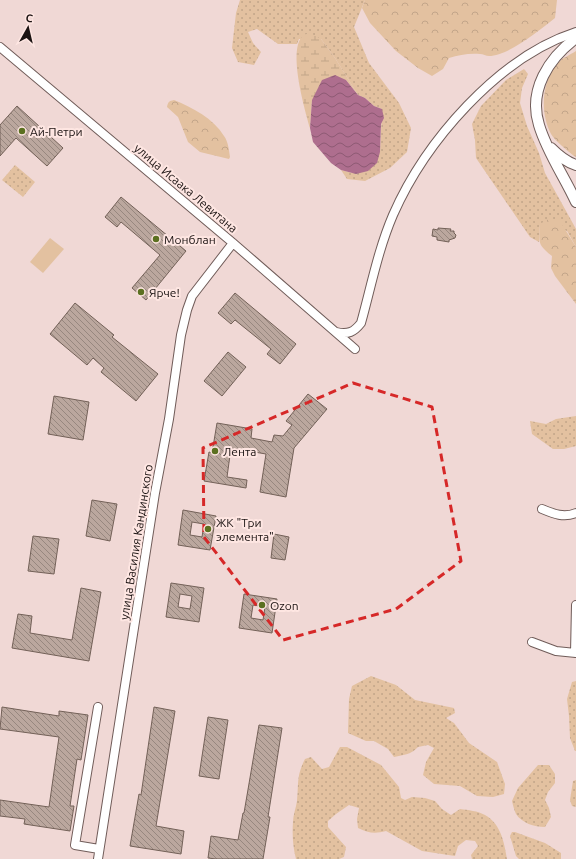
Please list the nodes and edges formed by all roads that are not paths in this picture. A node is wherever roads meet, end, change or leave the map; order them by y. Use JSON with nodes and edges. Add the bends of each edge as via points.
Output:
{"nodes":[{"id":1,"x":576,"y":32,"type":"edge"},
{"id":2,"x":576,"y":38,"type":"edge"},
{"id":3,"x":0,"y":47,"type":"edge"},
{"id":4,"x":546,"y":142,"type":"junction"},
{"id":5,"x":576,"y":165,"type":"edge"},
{"id":6,"x":576,"y":202,"type":"edge"},
{"id":7,"x":233,"y":244,"type":"junction"},
{"id":8,"x":336,"y":332,"type":"junction"},
{"id":9,"x":355,"y":349,"type":"dead end"},
{"id":10,"x":542,"y":509,"type":"dead end"},
{"id":11,"x":576,"y":513,"type":"edge"},
{"id":12,"x":576,"y":605,"type":"edge"},
{"id":13,"x":532,"y":642,"type":"dead end"},
{"id":14,"x":575,"y":653,"type":"edge"},
{"id":15,"x":98,"y":707,"type":"dead end"},
{"id":16,"x":99,"y":849,"type":"junction"},
{"id":17,"x":98,"y":859,"type":"edge"}],
"edges":[{"from":1,"to":8,"type":"street","via":[[555,40],[507,70],[475,98],[427,154],[394,215],[373,274],[361,323],[351,333]]},
{"from":2,"to":4,"type":"main road","via":[[564,47],[546,68],[537,91],[538,123]]},
{"from":3,"to":7,"type":"street","name":"улица Исаака Левитана"},
{"from":4,"to":5,"type":"main road","via":[[558,155]]},
{"from":4,"to":6,"type":"main road"},
{"from":7,"to":8,"type":"street","name":"улица Исаака Левитана"},
{"from":7,"to":16,"type":"street","name":"улица Василия Кандинского","via":[[192,296],[183,322]]},
{"from":8,"to":9,"type":"street","name":"улица Исаака Левитана"},
{"from":10,"to":11,"type":"street","via":[[568,517]]},
{"from":12,"to":14,"type":"street"},
{"from":13,"to":14,"type":"street","via":[[556,651]]},
{"from":15,"to":16,"type":"street","via":[[75,845]]},
{"from":16,"to":17,"type":"street","name":"улица Василия Кандинского"}]}
